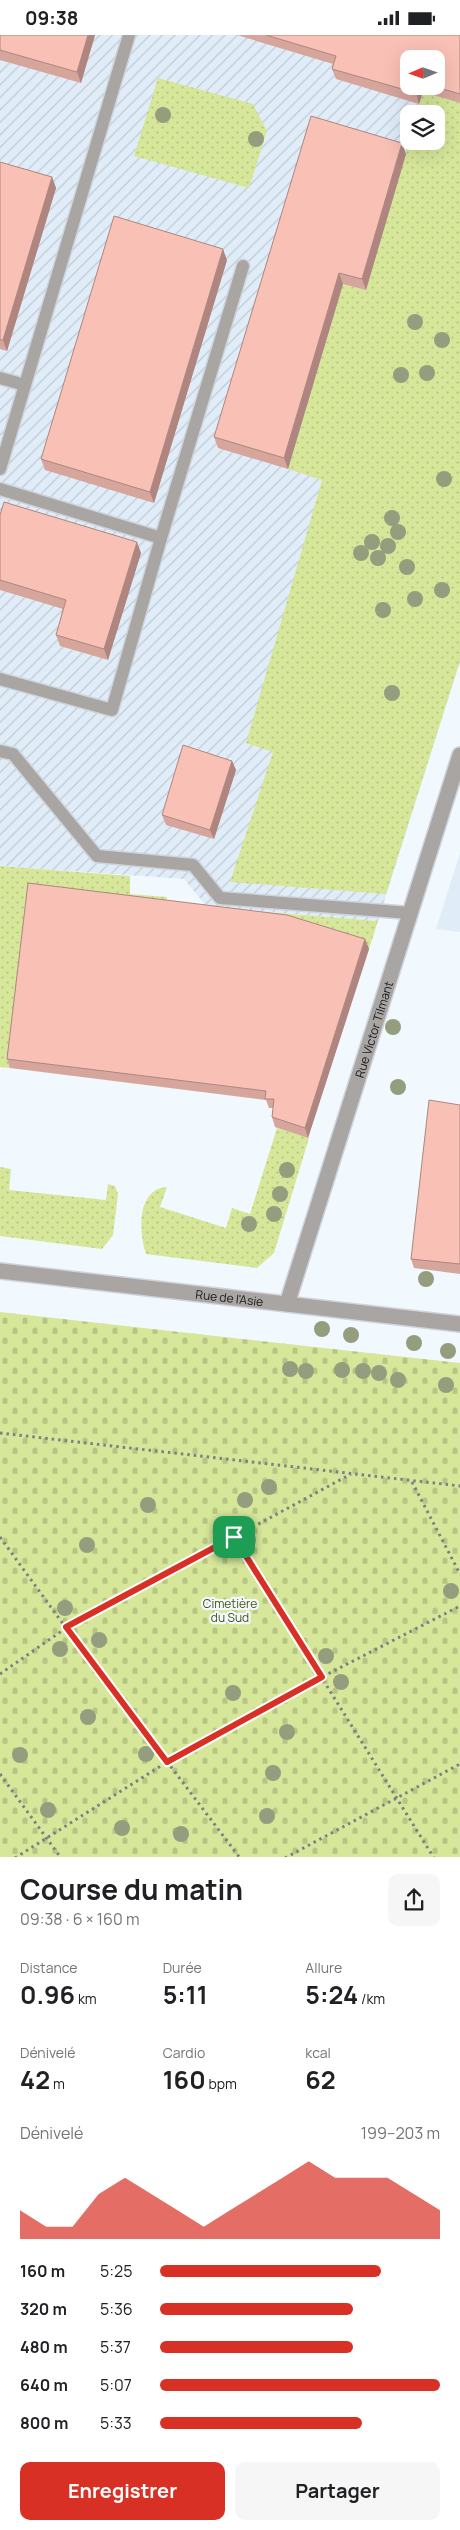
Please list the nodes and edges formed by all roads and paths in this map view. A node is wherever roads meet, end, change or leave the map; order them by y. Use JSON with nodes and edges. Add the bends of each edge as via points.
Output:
{"nodes":[{"id":1,"x":129,"y":35,"type":"edge"},
{"id":2,"x":243,"y":266,"type":"dead end"},
{"id":3,"x":0,"y":378,"type":"edge"},
{"id":4,"x":25,"y":385,"type":"junction"},
{"id":5,"x":0,"y":469,"type":"edge"},
{"id":6,"x":0,"y":489,"type":"edge"},
{"id":7,"x":161,"y":538,"type":"junction"},
{"id":8,"x":0,"y":679,"type":"edge"},
{"id":9,"x":0,"y":751,"type":"edge"},
{"id":10,"x":460,"y":755,"type":"edge"},
{"id":11,"x":410,"y":913,"type":"junction"},
{"id":12,"x":0,"y":1271,"type":"edge"},
{"id":13,"x":287,"y":1304,"type":"junction"},
{"id":14,"x":460,"y":1324,"type":"edge"},
{"id":15,"x":0,"y":1433,"type":"edge"},
{"id":16,"x":351,"y":1474,"type":"junction"},
{"id":17,"x":412,"y":1481,"type":"junction"},
{"id":18,"x":460,"y":1486,"type":"edge"},
{"id":19,"x":0,"y":1537,"type":"edge"},
{"id":20,"x":234,"y":1537,"type":"junction"},
{"id":21,"x":460,"y":1574,"type":"edge"},
{"id":22,"x":460,"y":1606,"type":"edge"},
{"id":23,"x":66,"y":1627,"type":"junction"},
{"id":24,"x":0,"y":1674,"type":"edge"},
{"id":25,"x":322,"y":1677,"type":"junction"},
{"id":26,"x":167,"y":1762,"type":"junction"},
{"id":27,"x":460,"y":1764,"type":"edge"},
{"id":28,"x":0,"y":1774,"type":"edge"},
{"id":29,"x":397,"y":1798,"type":"junction"},
{"id":30,"x":47,"y":1837,"type":"junction"},
{"id":31,"x":15,"y":1857,"type":"edge"},
{"id":32,"x":61,"y":1857,"type":"edge"},
{"id":33,"x":240,"y":1857,"type":"edge"},
{"id":34,"x":284,"y":1857,"type":"edge"},
{"id":35,"x":434,"y":1857,"type":"edge"}],
"edges":[{"from":1,"to":4,"type":"lane"},
{"from":2,"to":7,"type":"lane"},
{"from":3,"to":4,"type":"lane"},
{"from":4,"to":5,"type":"lane"},
{"from":6,"to":7,"type":"lane"},
{"from":7,"to":8,"type":"lane","via":[[112,710]]},
{"from":9,"to":11,"type":"lane","via":[[13,754],[97,856],[193,865],[220,898]]},
{"from":10,"to":11,"type":"street","name":"Rue Victor Tilmant"},
{"from":11,"to":13,"type":"street","name":"Rue Victor Tilmant"},
{"from":12,"to":13,"type":"street","name":"Rue de l'Asie"},
{"from":13,"to":14,"type":"street","name":"Rue de l'Asie"},
{"from":15,"to":16,"type":"path"},
{"from":16,"to":17,"type":"path"},
{"from":16,"to":20,"type":"path"},
{"from":17,"to":18,"type":"path"},
{"from":17,"to":21,"type":"path"},
{"from":19,"to":23,"type":"path"},
{"from":20,"to":23,"type":"path"},
{"from":20,"to":25,"type":"path"},
{"from":22,"to":25,"type":"path"},
{"from":23,"to":24,"type":"path"},
{"from":23,"to":26,"type":"path"},
{"from":25,"to":26,"type":"path"},
{"from":25,"to":29,"type":"path"},
{"from":26,"to":30,"type":"path"},
{"from":26,"to":33,"type":"path"},
{"from":27,"to":29,"type":"path"},
{"from":28,"to":30,"type":"path"},
{"from":29,"to":34,"type":"path"},
{"from":29,"to":35,"type":"path"},
{"from":30,"to":31,"type":"path"},
{"from":30,"to":32,"type":"path"}]}
